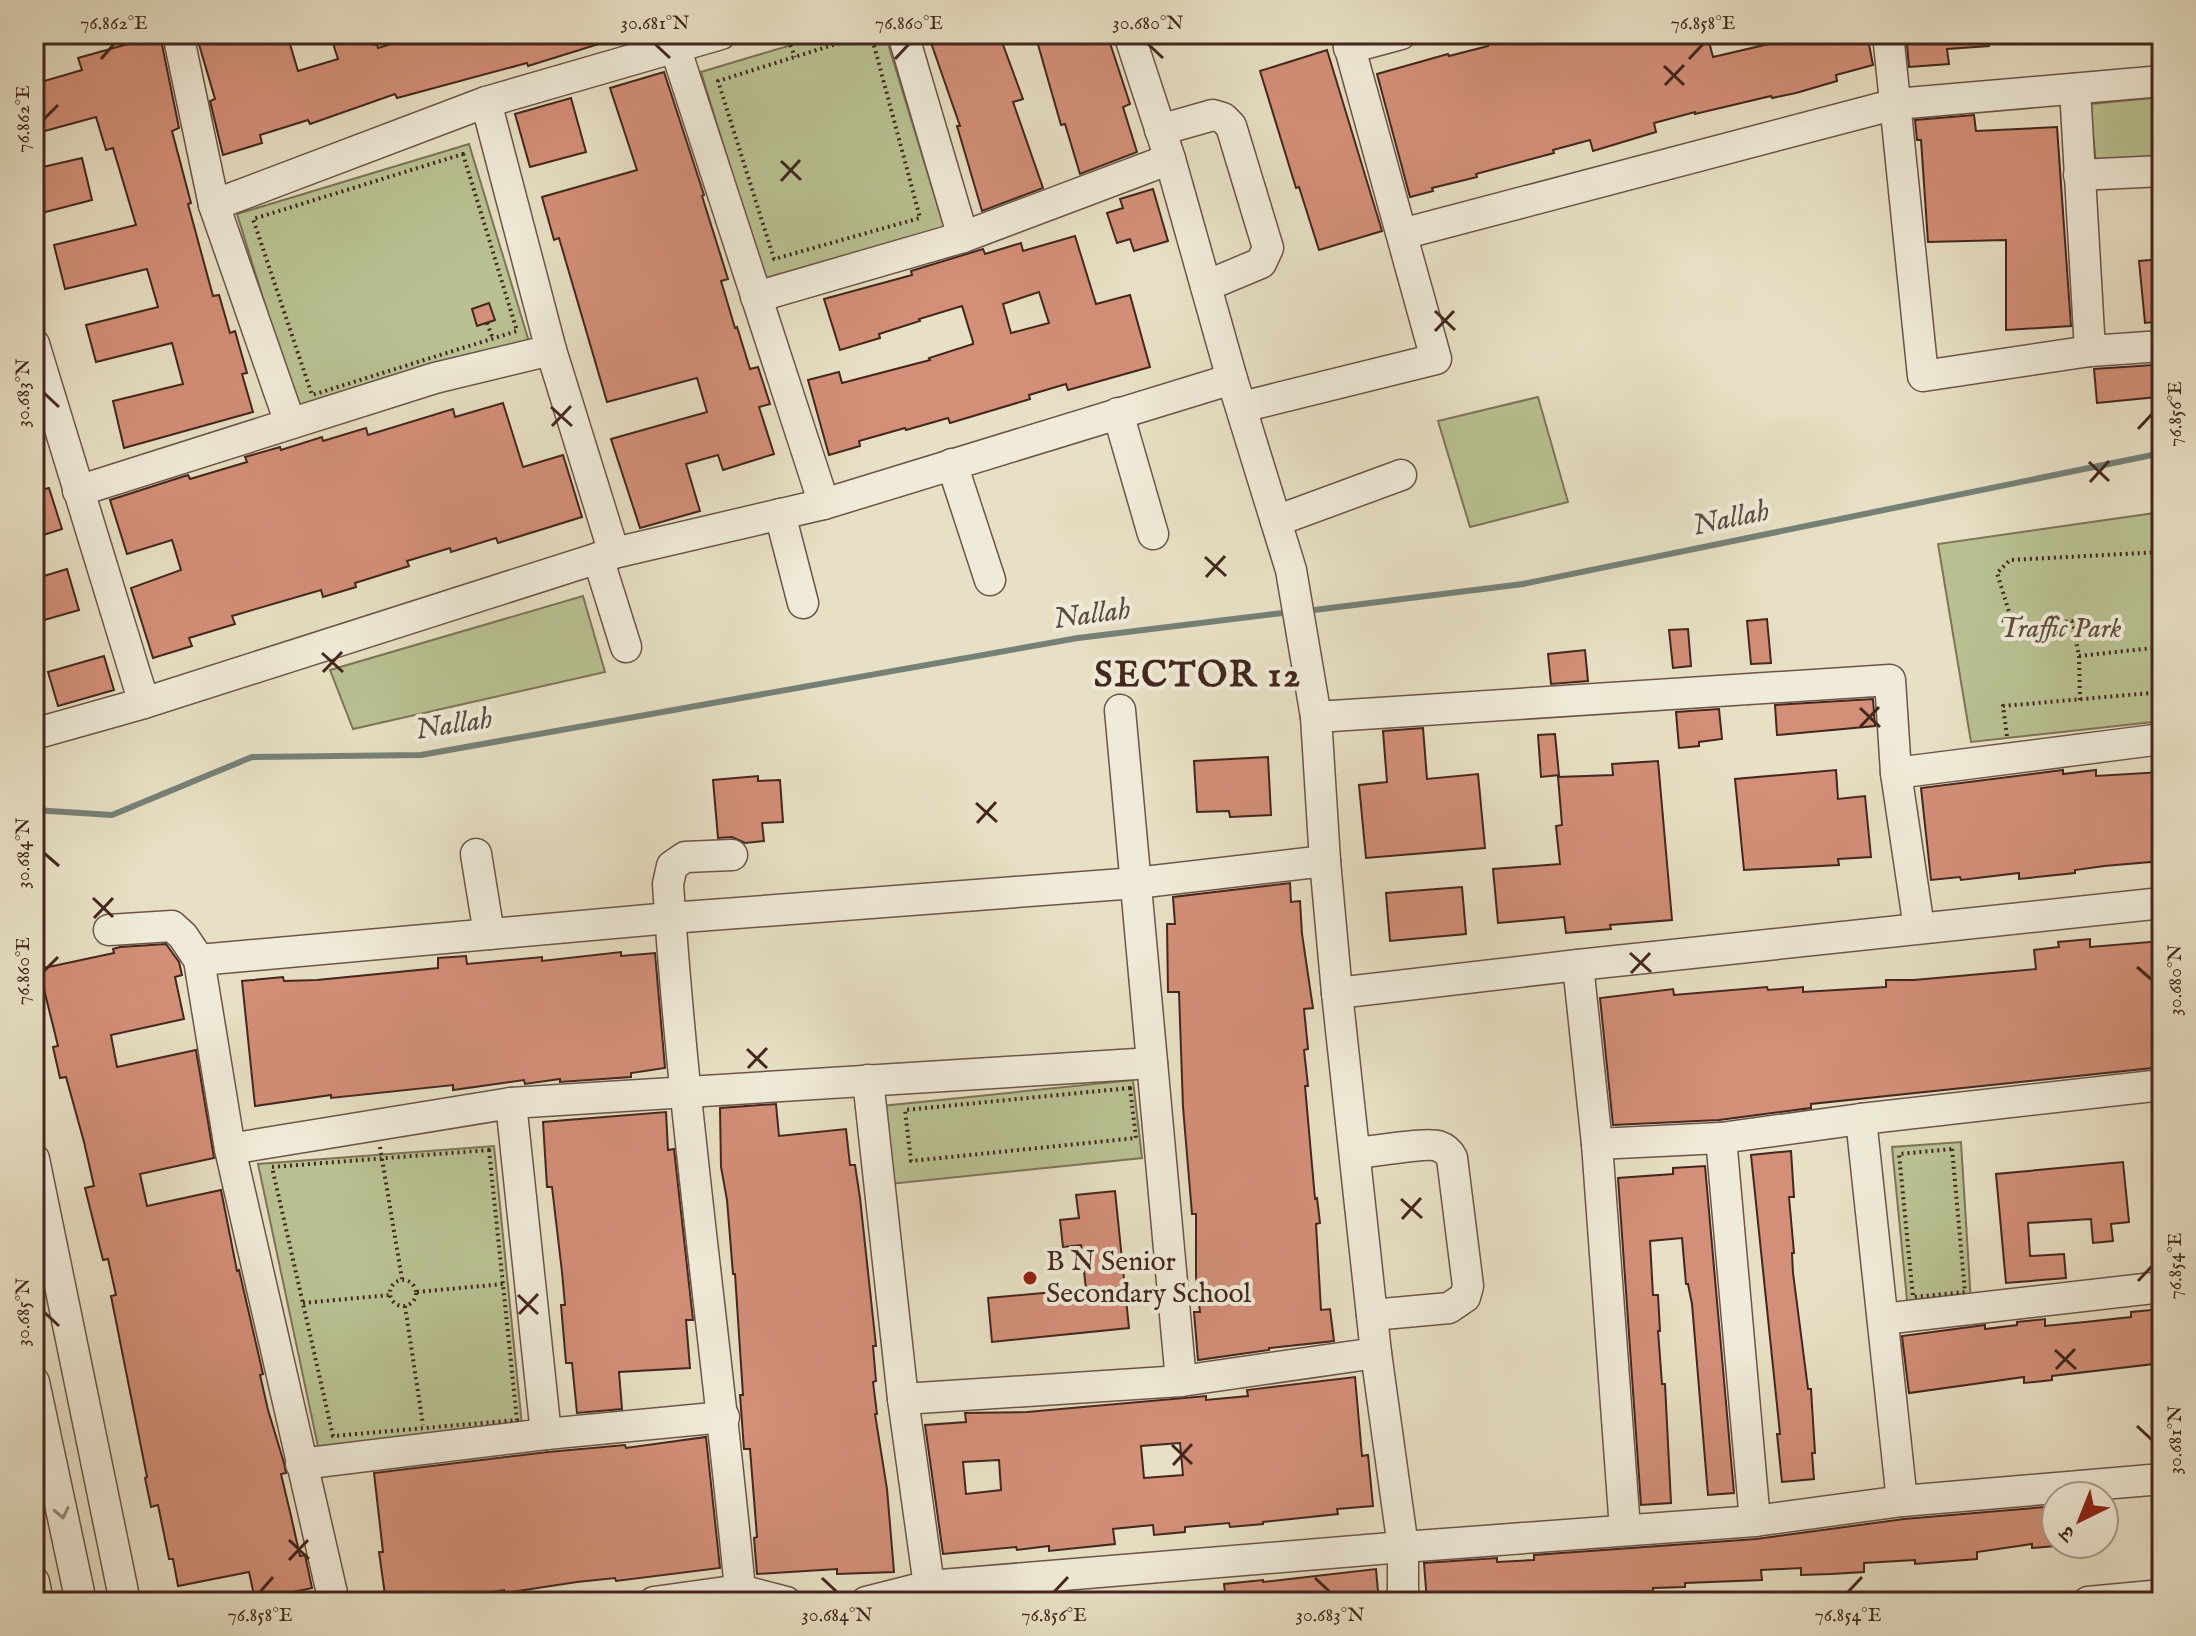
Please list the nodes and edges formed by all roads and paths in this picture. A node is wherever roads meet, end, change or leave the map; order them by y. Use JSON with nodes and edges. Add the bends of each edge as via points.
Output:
{"nodes":[{"id":1,"x":178,"y":34,"type":"edge"},
{"id":2,"x":721,"y":34,"type":"edge"},
{"id":3,"x":786,"y":34,"type":"edge"},
{"id":4,"x":870,"y":34,"type":"edge"},
{"id":5,"x":903,"y":34,"type":"edge"},
{"id":6,"x":1129,"y":34,"type":"edge"},
{"id":7,"x":1401,"y":34,"type":"edge"},
{"id":8,"x":1888,"y":34,"type":"edge"},
{"id":9,"x":1347,"y":41,"type":"edge"},
{"id":10,"x":675,"y":47,"type":"junction"},
{"id":11,"x":795,"y":57,"type":"junction"},
{"id":12,"x":2162,"y":81,"type":"edge"},
{"id":13,"x":2075,"y":89,"type":"junction"},
{"id":14,"x":486,"y":102,"type":"junction"},
{"id":15,"x":1896,"y":104,"type":"junction"},
{"id":16,"x":1160,"y":130,"type":"junction"},
{"id":17,"x":1170,"y":159,"type":"junction"},
{"id":18,"x":2162,"y":171,"type":"edge"},
{"id":19,"x":2079,"y":175,"type":"junction"},
{"id":20,"x":214,"y":205,"type":"junction"},
{"id":21,"x":1402,"y":234,"type":"junction"},
{"id":22,"x":963,"y":237,"type":"junction"},
{"id":23,"x":1206,"y":286,"type":"junction"},
{"id":24,"x":756,"y":297,"type":"junction"},
{"id":25,"x":487,"y":323,"type":"dead end"},
{"id":26,"x":493,"y":339,"type":"junction"},
{"id":27,"x":34,"y":344,"type":"edge"},
{"id":28,"x":2162,"y":346,"type":"edge"},
{"id":29,"x":551,"y":350,"type":"junction"},
{"id":30,"x":2090,"y":351,"type":"junction"},
{"id":31,"x":1232,"y":379,"type":"junction"},
{"id":32,"x":1242,"y":407,"type":"junction"},
{"id":33,"x":1118,"y":413,"type":"junction"},
{"id":34,"x":290,"y":423,"type":"junction"},
{"id":35,"x":952,"y":464,"type":"junction"},
{"id":36,"x":1401,"y":475,"type":"dead end"},
{"id":37,"x":78,"y":491,"type":"junction"},
{"id":38,"x":824,"y":504,"type":"junction"},
{"id":39,"x":780,"y":514,"type":"junction"},
{"id":40,"x":1276,"y":521,"type":"junction"},
{"id":41,"x":1153,"y":534,"type":"dead end"},
{"id":42,"x":2162,"y":552,"type":"edge"},
{"id":43,"x":606,"y":556,"type":"junction"},
{"id":44,"x":990,"y":580,"type":"dead end"},
{"id":45,"x":803,"y":603,"type":"dead end"},
{"id":46,"x":626,"y":647,"type":"dead end"},
{"id":47,"x":2162,"y":647,"type":"edge"},
{"id":48,"x":2079,"y":656,"type":"junction"},
{"id":49,"x":2162,"y":692,"type":"edge"},
{"id":50,"x":2080,"y":700,"type":"junction"},
{"id":51,"x":144,"y":703,"type":"junction"},
{"id":52,"x":1120,"y":710,"type":"dead end"},
{"id":53,"x":1316,"y":717,"type":"junction"},
{"id":54,"x":34,"y":734,"type":"edge"},
{"id":55,"x":2162,"y":739,"type":"edge"},
{"id":56,"x":2010,"y":758,"type":"junction"},
{"id":57,"x":1896,"y":773,"type":"junction"},
{"id":58,"x":476,"y":854,"type":"dead end"},
{"id":59,"x":732,"y":855,"type":"dead end"},
{"id":60,"x":1325,"y":861,"type":"junction"},
{"id":61,"x":1136,"y":883,"type":"junction"},
{"id":62,"x":2162,"y":903,"type":"edge"},
{"id":63,"x":670,"y":918,"type":"junction"},
{"id":64,"x":1919,"y":928,"type":"junction"},
{"id":65,"x":109,"y":930,"type":"dead end"},
{"id":66,"x":489,"y":934,"type":"junction"},
{"id":67,"x":199,"y":960,"type":"junction"},
{"id":68,"x":1578,"y":965,"type":"junction"},
{"id":69,"x":1337,"y":993,"type":"junction"},
{"id":70,"x":1152,"y":1063,"type":"junction"},
{"id":71,"x":868,"y":1080,"type":"junction"},
{"id":72,"x":2162,"y":1085,"type":"edge"},
{"id":73,"x":686,"y":1092,"type":"junction"},
{"id":74,"x":511,"y":1103,"type":"junction"},
{"id":75,"x":1861,"y":1119,"type":"junction"},
{"id":76,"x":376,"y":1125,"type":"junction"},
{"id":77,"x":1721,"y":1138,"type":"junction"},
{"id":78,"x":1597,"y":1144,"type":"junction"},
{"id":79,"x":230,"y":1149,"type":"junction"},
{"id":80,"x":1355,"y":1153,"type":"junction"},
{"id":81,"x":382,"y":1158,"type":"junction"},
{"id":82,"x":34,"y":1159,"type":"edge"},
{"id":83,"x":911,"y":1161,"type":"joint"},
{"id":84,"x":402,"y":1279,"type":"junction"},
{"id":85,"x":516,"y":1282,"type":"junction"},
{"id":86,"x":2162,"y":1287,"type":"edge"},
{"id":87,"x":417,"y":1292,"type":"junction"},
{"id":88,"x":390,"y":1295,"type":"junction"},
{"id":89,"x":1913,"y":1297,"type":"joint"},
{"id":90,"x":303,"y":1303,"type":"junction"},
{"id":91,"x":405,"y":1306,"type":"junction"},
{"id":92,"x":1372,"y":1315,"type":"junction"},
{"id":93,"x":1883,"y":1319,"type":"junction"},
{"id":94,"x":1376,"y":1353,"type":"junction"},
{"id":95,"x":1181,"y":1381,"type":"junction"},
{"id":96,"x":34,"y":1382,"type":"edge"},
{"id":97,"x":903,"y":1399,"type":"junction"},
{"id":98,"x":724,"y":1417,"type":"junction"},
{"id":99,"x":424,"y":1428,"type":"junction"},
{"id":100,"x":546,"y":1434,"type":"junction"},
{"id":101,"x":301,"y":1464,"type":"junction"},
{"id":102,"x":2162,"y":1479,"type":"edge"},
{"id":103,"x":1902,"y":1501,"type":"junction"},
{"id":104,"x":1755,"y":1521,"type":"junction"},
{"id":105,"x":1625,"y":1529,"type":"junction"},
{"id":106,"x":1403,"y":1547,"type":"junction"},
{"id":107,"x":34,"y":1582,"type":"edge"},
{"id":108,"x":929,"y":1586,"type":"junction"},
{"id":109,"x":740,"y":1590,"type":"junction"},
{"id":110,"x":2162,"y":1595,"type":"edge"},
{"id":111,"x":38,"y":1602,"type":"edge"},
{"id":112,"x":81,"y":1602,"type":"edge"},
{"id":113,"x":125,"y":1602,"type":"edge"},
{"id":114,"x":334,"y":1602,"type":"edge"},
{"id":115,"x":654,"y":1602,"type":"edge"},
{"id":116,"x":786,"y":1602,"type":"edge"},
{"id":117,"x":866,"y":1602,"type":"edge"},
{"id":118,"x":1403,"y":1602,"type":"edge"},
{"id":119,"x":2088,"y":1602,"type":"edge"}],
"edges":[{"from":1,"to":20,"type":"street"},
{"from":2,"to":10,"type":"street"},
{"from":3,"to":11,"type":"path"},
{"from":4,"to":11,"type":"path"},
{"from":4,"to":11,"type":"path","via":[[920,218],[774,259],[718,81]]},
{"from":5,"to":22,"type":"street"},
{"from":6,"to":16,"type":"street"},
{"from":7,"to":9,"type":"street"},
{"from":8,"to":15,"type":"street"},
{"from":9,"to":21,"type":"street"},
{"from":10,"to":14,"type":"street"},
{"from":10,"to":24,"type":"street"},
{"from":12,"to":13,"type":"street"},
{"from":13,"to":15,"type":"street"},
{"from":13,"to":19,"type":"street"},
{"from":14,"to":20,"type":"street"},
{"from":14,"to":29,"type":"street"},
{"from":15,"to":21,"type":"street"},
{"from":15,"to":30,"type":"street","via":[[1923,376]]},
{"from":16,"to":17,"type":"street"},
{"from":16,"to":23,"type":"street","via":[[1213,115],[1231,126],[1268,248],[1261,263]]},
{"from":17,"to":22,"type":"street"},
{"from":17,"to":23,"type":"street"},
{"from":18,"to":19,"type":"street"},
{"from":19,"to":30,"type":"street"},
{"from":20,"to":34,"type":"street"},
{"from":21,"to":32,"type":"street","via":[[1436,359]]},
{"from":22,"to":24,"type":"street"},
{"from":23,"to":31,"type":"street"},
{"from":24,"to":38,"type":"street"},
{"from":25,"to":26,"type":"path"},
{"from":26,"to":26,"type":"path","via":[[312,395],[253,219],[463,154],[517,331]]},
{"from":27,"to":37,"type":"street"},
{"from":28,"to":30,"type":"street"},
{"from":29,"to":34,"type":"street","via":[[435,378]]},
{"from":29,"to":43,"type":"street"},
{"from":31,"to":32,"type":"street"},
{"from":31,"to":33,"type":"street"},
{"from":32,"to":40,"type":"street"},
{"from":33,"to":35,"type":"street"},
{"from":33,"to":41,"type":"street"},
{"from":34,"to":37,"type":"street"},
{"from":35,"to":38,"type":"street"},
{"from":35,"to":44,"type":"street"},
{"from":36,"to":40,"type":"street"},
{"from":37,"to":51,"type":"street"},
{"from":38,"to":39,"type":"street"},
{"from":39,"to":43,"type":"street"},
{"from":39,"to":45,"type":"street"},
{"from":40,"to":53,"type":"street","via":[[1291,570]]},
{"from":42,"to":48,"type":"path","via":[[2010,560],[1997,573],[2014,628],[2072,621]]},
{"from":43,"to":46,"type":"street"},
{"from":43,"to":51,"type":"street"},
{"from":47,"to":48,"type":"path"},
{"from":48,"to":50,"type":"path"},
{"from":49,"to":50,"type":"path"},
{"from":50,"to":56,"type":"path","via":[[2003,706]]},
{"from":51,"to":54,"type":"street"},
{"from":52,"to":61,"type":"street"},
{"from":53,"to":57,"type":"street","via":[[1890,680]]},
{"from":53,"to":60,"type":"street"},
{"from":55,"to":56,"type":"street"},
{"from":56,"to":57,"type":"street"},
{"from":57,"to":64,"type":"street"},
{"from":58,"to":66,"type":"street"},
{"from":59,"to":63,"type":"street","via":[[685,857],[672,866]]},
{"from":60,"to":61,"type":"street"},
{"from":60,"to":69,"type":"street"},
{"from":61,"to":63,"type":"street"},
{"from":61,"to":70,"type":"street"},
{"from":62,"to":64,"type":"street"},
{"from":63,"to":66,"type":"street"},
{"from":63,"to":73,"type":"street"},
{"from":64,"to":68,"type":"street"},
{"from":65,"to":67,"type":"street","via":[[172,926]]},
{"from":66,"to":67,"type":"street"},
{"from":67,"to":79,"type":"street"},
{"from":68,"to":69,"type":"street"},
{"from":68,"to":78,"type":"street"},
{"from":69,"to":80,"type":"street"},
{"from":70,"to":71,"type":"street"},
{"from":70,"to":95,"type":"street"},
{"from":71,"to":73,"type":"street"},
{"from":71,"to":97,"type":"street"},
{"from":72,"to":75,"type":"street"},
{"from":73,"to":74,"type":"street"},
{"from":73,"to":98,"type":"street"},
{"from":74,"to":76,"type":"street"},
{"from":74,"to":85,"type":"street"},
{"from":75,"to":77,"type":"street"},
{"from":75,"to":93,"type":"street"},
{"from":76,"to":79,"type":"street"},
{"from":76,"to":81,"type":"path"},
{"from":77,"to":78,"type":"street"},
{"from":77,"to":104,"type":"street"},
{"from":78,"to":105,"type":"street"},
{"from":79,"to":101,"type":"street"},
{"from":80,"to":92,"type":"street"},
{"from":80,"to":92,"type":"street","via":[[1427,1144],[1449,1152],[1468,1286],[1465,1297],[1449,1308]]},
{"from":81,"to":84,"type":"path"},
{"from":81,"to":85,"type":"path","via":[[489,1150]]},
{"from":81,"to":90,"type":"path","via":[[272,1167]]},
{"from":82,"to":113,"type":"street"},
{"from":83,"to":83,"type":"path","via":[[1136,1138],[1130,1088],[905,1110]]},
{"from":84,"to":87,"type":"path"},
{"from":84,"to":88,"type":"path","via":[[391,1286]]},
{"from":85,"to":87,"type":"path"},
{"from":85,"to":99,"type":"path","via":[[517,1420]]},
{"from":85,"to":100,"type":"street"},
{"from":86,"to":93,"type":"street"},
{"from":87,"to":91,"type":"path"},
{"from":88,"to":90,"type":"path"},
{"from":88,"to":91,"type":"path"},
{"from":89,"to":89,"type":"path","via":[[1965,1292],[1952,1149],[1899,1154]]},
{"from":90,"to":99,"type":"path","via":[[333,1436]]},
{"from":91,"to":99,"type":"path"},
{"from":92,"to":94,"type":"street"},
{"from":93,"to":103,"type":"street"},
{"from":94,"to":95,"type":"street"},
{"from":94,"to":106,"type":"street"},
{"from":95,"to":97,"type":"street"},
{"from":96,"to":112,"type":"street","one_way":true},
{"from":97,"to":108,"type":"street"},
{"from":98,"to":100,"type":"street"},
{"from":98,"to":109,"type":"street"},
{"from":100,"to":101,"type":"street"},
{"from":101,"to":114,"type":"street"},
{"from":102,"to":103,"type":"street"},
{"from":103,"to":104,"type":"street"},
{"from":104,"to":105,"type":"street"},
{"from":105,"to":106,"type":"street"},
{"from":106,"to":108,"type":"street"},
{"from":106,"to":118,"type":"street"},
{"from":107,"to":111,"type":"street"},
{"from":108,"to":117,"type":"street"},
{"from":109,"to":115,"type":"street"},
{"from":109,"to":116,"type":"street"},
{"from":110,"to":119,"type":"street"}]}
